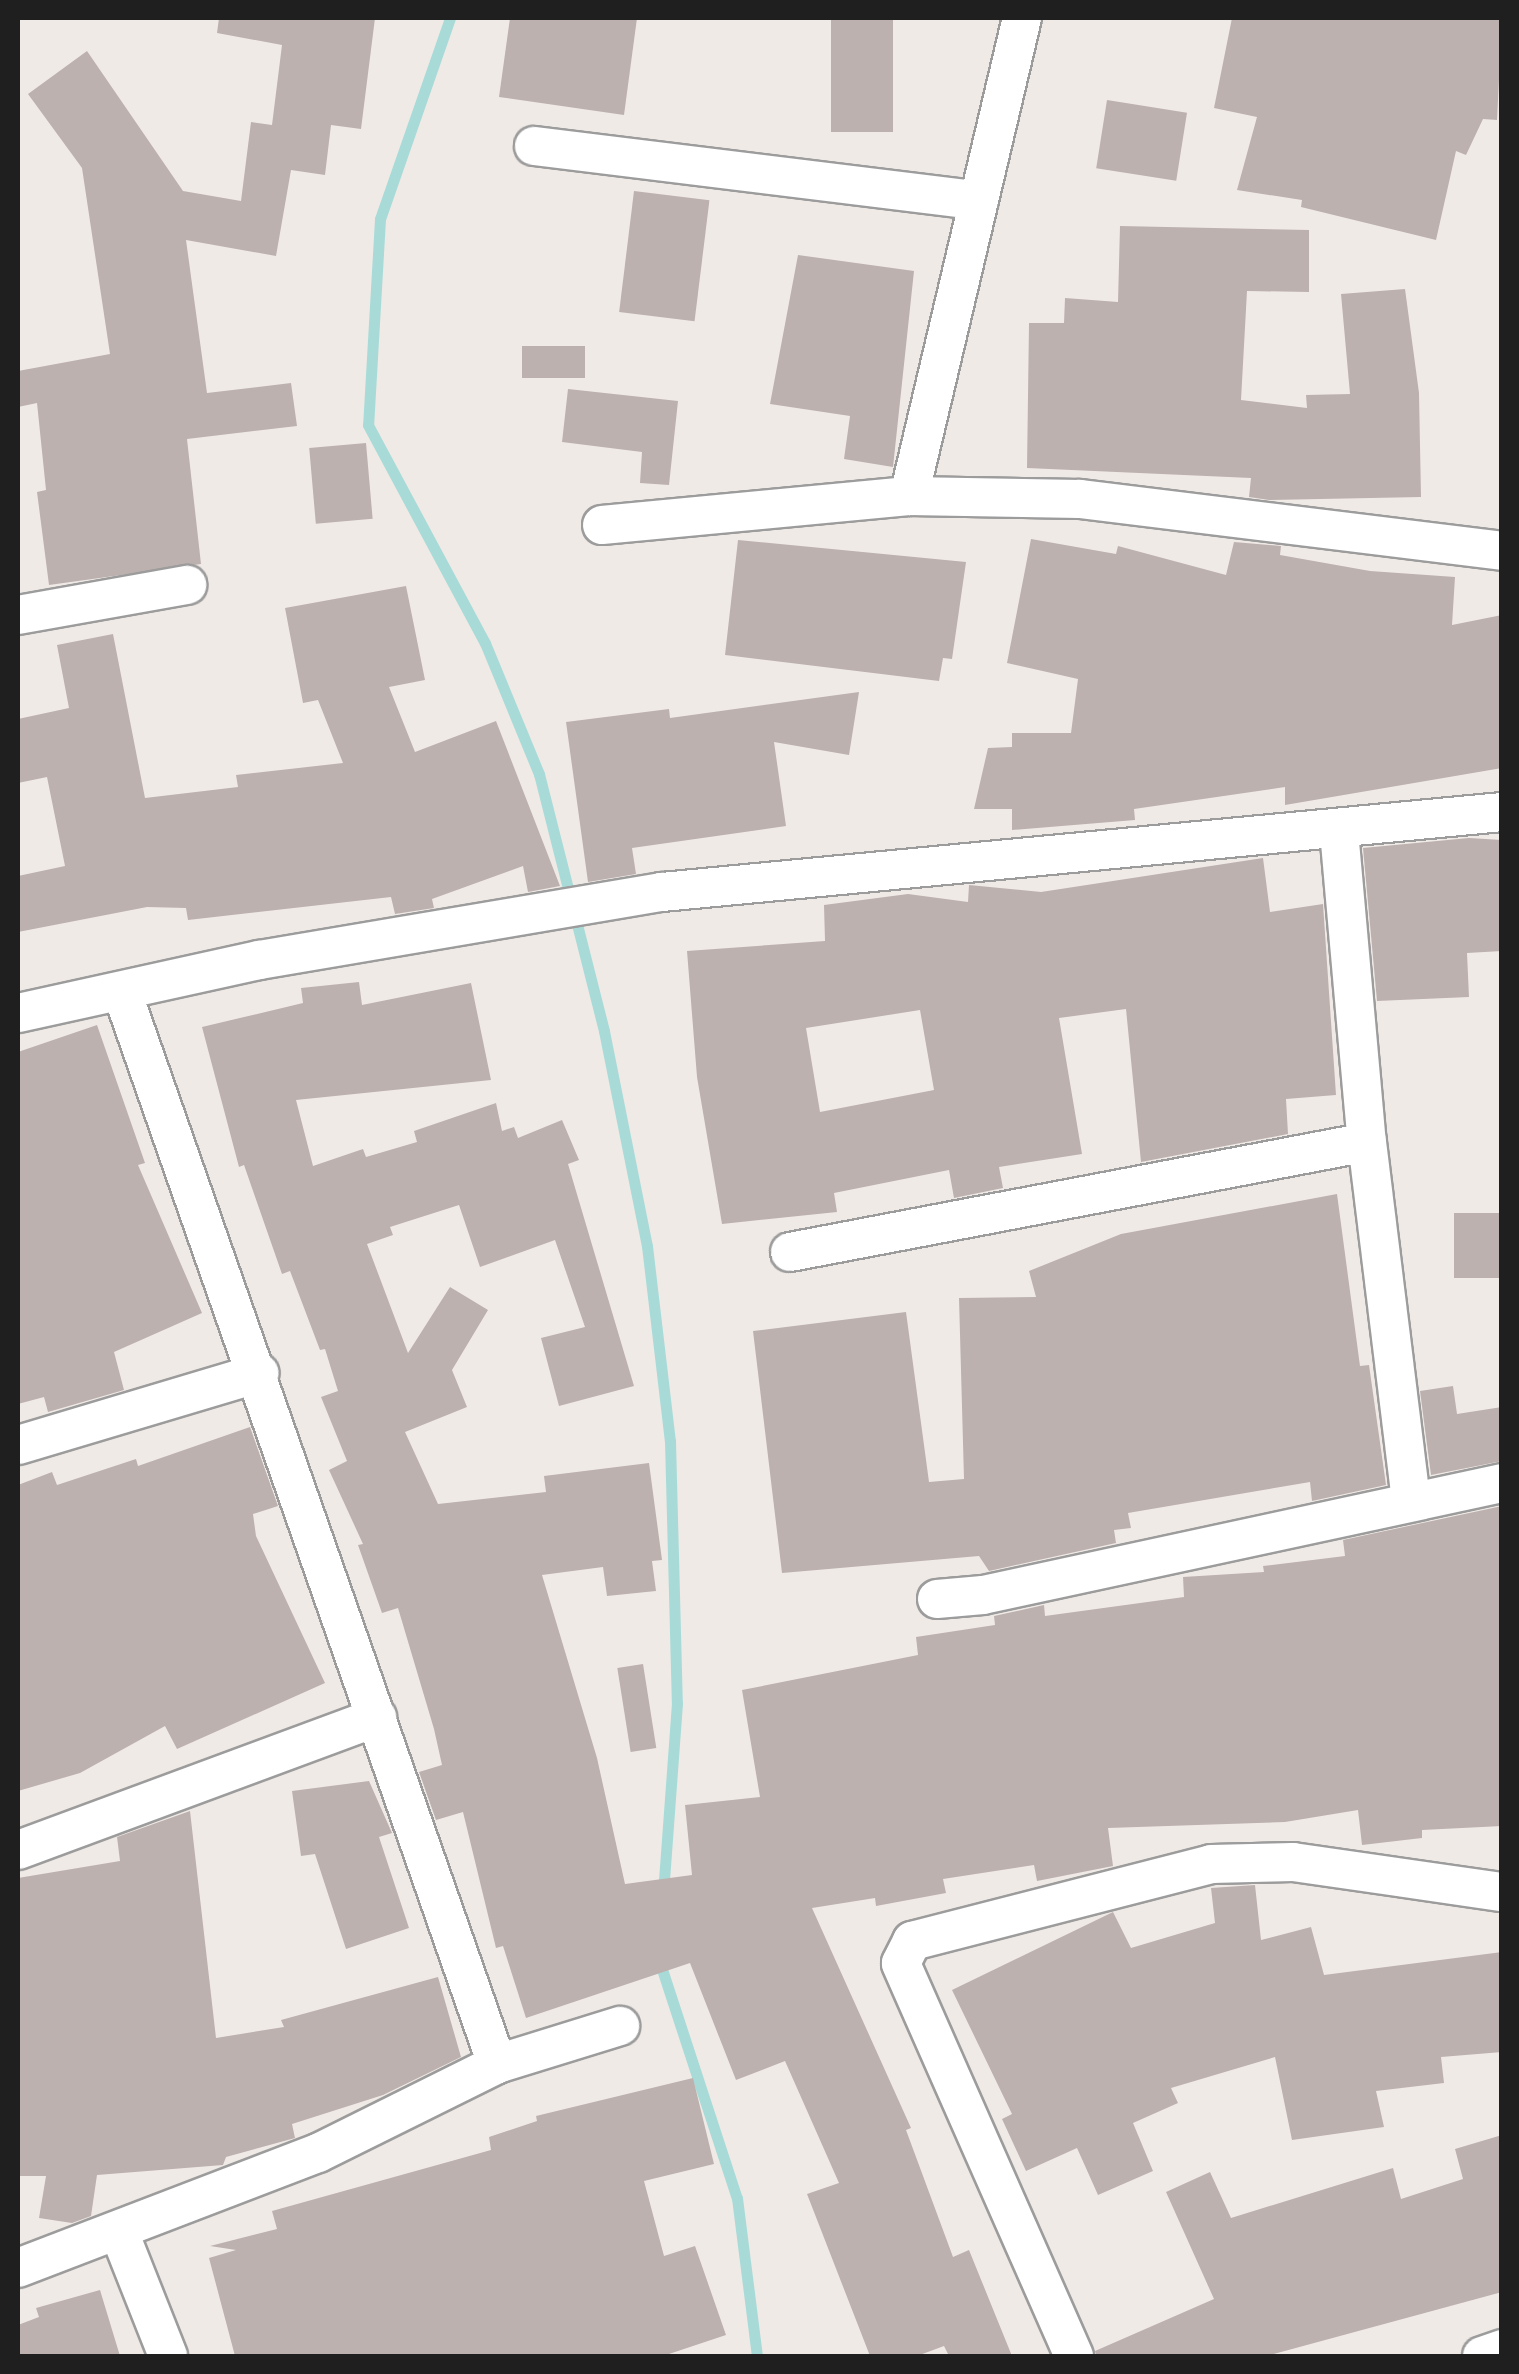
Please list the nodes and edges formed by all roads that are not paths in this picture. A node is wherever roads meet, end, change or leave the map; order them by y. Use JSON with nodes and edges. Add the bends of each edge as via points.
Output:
{"nodes":[{"id":1,"x":1022,"y":18,"type":"edge"},
{"id":2,"x":534,"y":146,"type":"dead end"},
{"id":3,"x":979,"y":201,"type":"junction"},
{"id":4,"x":910,"y":496,"type":"junction"},
{"id":5,"x":602,"y":525,"type":"dead end"},
{"id":6,"x":1502,"y":551,"type":"edge"},
{"id":7,"x":187,"y":585,"type":"dead end"},
{"id":8,"x":18,"y":615,"type":"edge"},
{"id":9,"x":1502,"y":812,"type":"edge"},
{"id":10,"x":1339,"y":830,"type":"junction"},
{"id":11,"x":122,"y":992,"type":"junction"},
{"id":12,"x":18,"y":1013,"type":"edge"},
{"id":13,"x":1366,"y":1142,"type":"junction"},
{"id":14,"x":790,"y":1252,"type":"dead end"},
{"id":15,"x":258,"y":1373,"type":"junction"},
{"id":16,"x":18,"y":1445,"type":"edge"},
{"id":17,"x":1502,"y":1482,"type":"edge"},
{"id":18,"x":1411,"y":1501,"type":"junction"},
{"id":19,"x":937,"y":1599,"type":"dead end"},
{"id":20,"x":378,"y":1717,"type":"junction"},
{"id":21,"x":18,"y":1850,"type":"edge"},
{"id":22,"x":1502,"y":1892,"type":"edge"},
{"id":23,"x":620,"y":2026,"type":"dead end"},
{"id":24,"x":497,"y":2064,"type":"junction"},
{"id":25,"x":120,"y":2232,"type":"junction"},
{"id":26,"x":24,"y":2258,"type":"edge"},
{"id":27,"x":1502,"y":2349,"type":"edge"},
{"id":28,"x":168,"y":2356,"type":"edge"},
{"id":29,"x":1074,"y":2356,"type":"edge"},
{"id":30,"x":1482,"y":2356,"type":"edge"}],
"edges":[{"from":1,"to":3,"type":"street"},
{"from":2,"to":3,"type":"street"},
{"from":3,"to":4,"type":"street"},
{"from":4,"to":5,"type":"street"},
{"from":4,"to":6,"type":"street","via":[[1080,499]]},
{"from":7,"to":8,"type":"street"},
{"from":9,"to":10,"type":"street"},
{"from":10,"to":11,"type":"street","via":[[662,892],[259,960]]},
{"from":10,"to":13,"type":"street"},
{"from":11,"to":12,"type":"street"},
{"from":11,"to":15,"type":"street"},
{"from":13,"to":14,"type":"street"},
{"from":13,"to":18,"type":"street"},
{"from":15,"to":16,"type":"street"},
{"from":15,"to":20,"type":"street"},
{"from":17,"to":18,"type":"street"},
{"from":18,"to":19,"type":"street","via":[[983,1595]]},
{"from":20,"to":21,"type":"street"},
{"from":20,"to":24,"type":"street"},
{"from":22,"to":29,"type":"street","via":[[1293,1862],[1211,1864],[912,1941],[901,1964]]},
{"from":23,"to":24,"type":"street"},
{"from":24,"to":25,"type":"street","via":[[318,2153]]},
{"from":25,"to":26,"type":"street"},
{"from":25,"to":28,"type":"street"},
{"from":27,"to":30,"type":"street"}]}
